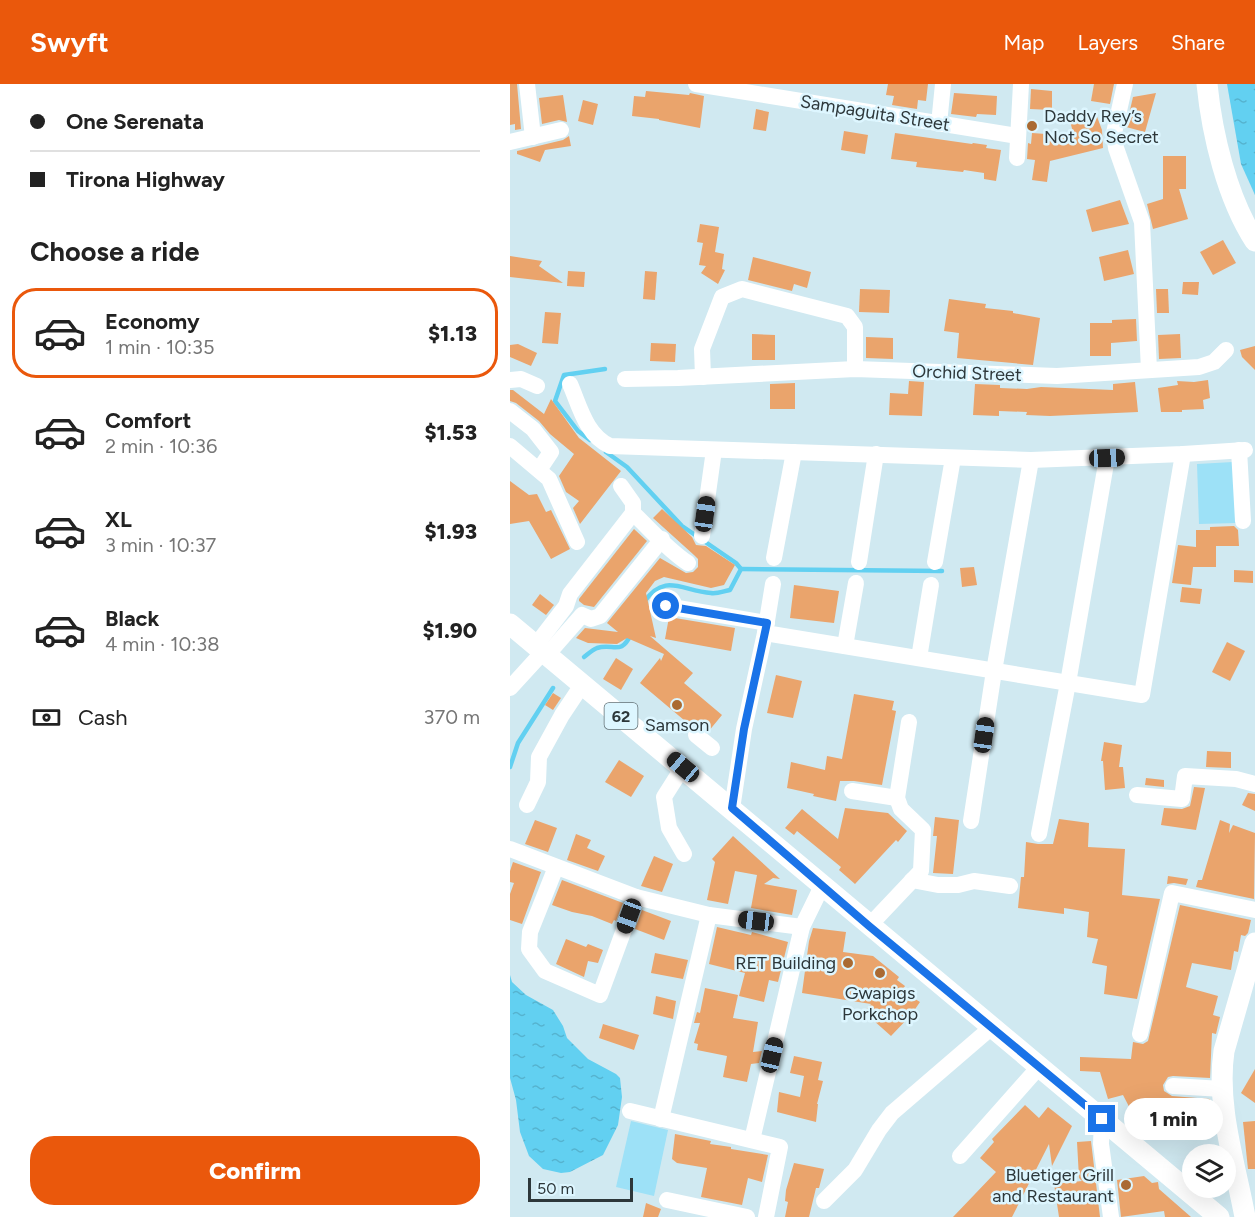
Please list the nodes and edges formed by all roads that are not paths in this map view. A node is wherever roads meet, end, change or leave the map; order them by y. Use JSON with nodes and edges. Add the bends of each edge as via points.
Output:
{"nodes":[{"id":1,"x":527,"y":84,"type":"edge"},
{"id":2,"x":696,"y":84,"type":"edge"},
{"id":3,"x":943,"y":84,"type":"edge"},
{"id":4,"x":1021,"y":84,"type":"edge"},
{"id":5,"x":1125,"y":84,"type":"edge"},
{"id":6,"x":1207,"y":84,"type":"edge"},
{"id":7,"x":939,"y":124,"type":"junction"},
{"id":8,"x":561,"y":130,"type":"dead end"},
{"id":9,"x":1018,"y":136,"type":"junction"},
{"id":10,"x":533,"y":137,"type":"junction"},
{"id":11,"x":510,"y":142,"type":"edge"},
{"id":12,"x":1017,"y":158,"type":"dead end"},
{"id":13,"x":1255,"y":241,"type":"edge"},
{"id":14,"x":1226,"y":350,"type":"dead end"},
{"id":15,"x":855,"y":369,"type":"junction"},
{"id":16,"x":1149,"y":370,"type":"junction"},
{"id":17,"x":703,"y":377,"type":"junction"},
{"id":18,"x":625,"y":379,"type":"dead end"},
{"id":19,"x":510,"y":380,"type":"edge"},
{"id":20,"x":570,"y":384,"type":"dead end"},
{"id":21,"x":537,"y":386,"type":"dead end"},
{"id":22,"x":510,"y":411,"type":"edge"},
{"id":23,"x":510,"y":446,"type":"edge"},
{"id":24,"x":714,"y":450,"type":"junction"},
{"id":25,"x":794,"y":452,"type":"junction"},
{"id":26,"x":876,"y":454,"type":"junction"},
{"id":27,"x":1183,"y":454,"type":"junction"},
{"id":28,"x":953,"y":458,"type":"junction"},
{"id":29,"x":1107,"y":458,"type":"junction"},
{"id":30,"x":1031,"y":460,"type":"junction"},
{"id":31,"x":539,"y":470,"type":"junction"},
{"id":32,"x":621,"y":486,"type":"dead end"},
{"id":33,"x":633,"y":513,"type":"junction"},
{"id":34,"x":1243,"y":521,"type":"dead end"},
{"id":35,"x":702,"y":536,"type":"dead end"},
{"id":36,"x":662,"y":539,"type":"junction"},
{"id":37,"x":577,"y":542,"type":"dead end"},
{"id":38,"x":774,"y":558,"type":"dead end"},
{"id":39,"x":859,"y":562,"type":"dead end"},
{"id":40,"x":935,"y":562,"type":"dead end"},
{"id":41,"x":688,"y":563,"type":"dead end"},
{"id":42,"x":856,"y":583,"type":"dead end"},
{"id":43,"x":773,"y":584,"type":"dead end"},
{"id":44,"x":931,"y":585,"type":"dead end"},
{"id":45,"x":566,"y":606,"type":"junction"},
{"id":46,"x":666,"y":606,"type":"dead end"},
{"id":47,"x":582,"y":615,"type":"junction"},
{"id":48,"x":510,"y":624,"type":"edge"},
{"id":49,"x":766,"y":628,"type":"junction"},
{"id":50,"x":845,"y":646,"type":"junction"},
{"id":51,"x":542,"y":651,"type":"junction"},
{"id":52,"x":919,"y":658,"type":"junction"},
{"id":53,"x":994,"y":671,"type":"junction"},
{"id":54,"x":1068,"y":683,"type":"junction"},
{"id":55,"x":582,"y":685,"type":"junction"},
{"id":56,"x":510,"y":688,"type":"edge"},
{"id":57,"x":909,"y":722,"type":"dead end"},
{"id":58,"x":696,"y":735,"type":"dead end"},
{"id":59,"x":712,"y":748,"type":"dead end"},
{"id":60,"x":683,"y":767,"type":"junction"},
{"id":61,"x":1255,"y":784,"type":"edge"},
{"id":62,"x":852,"y":791,"type":"dead end"},
{"id":63,"x":1137,"y":795,"type":"dead end"},
{"id":64,"x":897,"y":798,"type":"junction"},
{"id":65,"x":527,"y":805,"type":"dead end"},
{"id":66,"x":732,"y":808,"type":"junction"},
{"id":67,"x":971,"y":820,"type":"dead end"},
{"id":68,"x":1039,"y":834,"type":"dead end"},
{"id":69,"x":510,"y":849,"type":"edge"},
{"id":70,"x":684,"y":854,"type":"dead end"},
{"id":71,"x":556,"y":867,"type":"junction"},
{"id":72,"x":912,"y":880,"type":"junction"},
{"id":73,"x":822,"y":885,"type":"junction"},
{"id":74,"x":1010,"y":886,"type":"dead end"},
{"id":75,"x":636,"y":897,"type":"junction"},
{"id":76,"x":1255,"y":910,"type":"edge"},
{"id":77,"x":709,"y":915,"type":"junction"},
{"id":78,"x":869,"y":926,"type":"junction"},
{"id":79,"x":802,"y":927,"type":"junction"},
{"id":80,"x":1255,"y":943,"type":"edge"},
{"id":81,"x":992,"y":1027,"type":"junction"},
{"id":82,"x":1140,"y":1034,"type":"dead end"},
{"id":83,"x":1039,"y":1067,"type":"junction"},
{"id":84,"x":1173,"y":1086,"type":"dead end"},
{"id":85,"x":1222,"y":1089,"type":"junction"},
{"id":86,"x":630,"y":1112,"type":"dead end"},
{"id":87,"x":661,"y":1119,"type":"junction"},
{"id":88,"x":1102,"y":1119,"type":"junction"},
{"id":89,"x":752,"y":1140,"type":"junction"},
{"id":90,"x":960,"y":1156,"type":"dead end"},
{"id":91,"x":667,"y":1200,"type":"dead end"},
{"id":92,"x":824,"y":1201,"type":"dead end"},
{"id":93,"x":696,"y":1212,"type":"edge"},
{"id":94,"x":747,"y":1217,"type":"edge"},
{"id":95,"x":766,"y":1217,"type":"edge"},
{"id":96,"x":1111,"y":1217,"type":"edge"},
{"id":97,"x":1219,"y":1217,"type":"edge"},
{"id":98,"x":1245,"y":1217,"type":"edge"}],
"edges":[{"from":1,"to":10,"type":"street"},
{"from":2,"to":7,"type":"street","name":"Sampaguita Street"},
{"from":3,"to":7,"type":"street"},
{"from":4,"to":9,"type":"street"},
{"from":5,"to":16,"type":"street","via":[[1114,133],[1142,222]]},
{"from":6,"to":13,"type":"main road","via":[[1212,122],[1229,184]]},
{"from":7,"to":9,"type":"street","name":"Sampaguita Street"},
{"from":8,"to":10,"type":"street"},
{"from":9,"to":12,"type":"street"},
{"from":10,"to":11,"type":"street"},
{"from":14,"to":16,"type":"street","name":"Orchid Street","via":[[1214,362],[1199,367]]},
{"from":15,"to":16,"type":"street","name":"Orchid Street","via":[[1058,376]]},
{"from":15,"to":17,"type":"street","name":"Orchid Street"},
{"from":15,"to":17,"type":"street","via":[[855,327],[847,316],[742,289],[722,297],[702,349]]},
{"from":17,"to":18,"type":"street","name":"Orchid Street"},
{"from":19,"to":21,"type":"street","via":[[521,379]]},
{"from":20,"to":24,"type":"street","via":[[600,442],[610,446]]},
{"from":22,"to":31,"type":"street","via":[[533,429],[551,452]]},
{"from":23,"to":31,"type":"street"},
{"from":24,"to":25,"type":"street"},
{"from":24,"to":35,"type":"street"},
{"from":25,"to":26,"type":"street"},
{"from":25,"to":38,"type":"street"},
{"from":26,"to":28,"type":"street"},
{"from":26,"to":39,"type":"street"},
{"from":27,"to":29,"type":"street"},
{"from":27,"to":34,"type":"street","via":[[1242,450]]},
{"from":27,"to":54,"type":"street","via":[[1142,695]]},
{"from":28,"to":30,"type":"street"},
{"from":28,"to":40,"type":"street"},
{"from":29,"to":30,"type":"street"},
{"from":29,"to":54,"type":"street"},
{"from":30,"to":53,"type":"street"},
{"from":31,"to":37,"type":"street","via":[[549,479]]},
{"from":32,"to":33,"type":"street","via":[[633,503]]},
{"from":33,"to":36,"type":"street"},
{"from":33,"to":45,"type":"street","via":[[570,594]]},
{"from":36,"to":41,"type":"street"},
{"from":36,"to":47,"type":"street","via":[[600,616],[591,619]]},
{"from":42,"to":50,"type":"street"},
{"from":43,"to":49,"type":"street"},
{"from":44,"to":52,"type":"street"},
{"from":45,"to":47,"type":"street"},
{"from":45,"to":51,"type":"street"},
{"from":46,"to":49,"type":"street"},
{"from":47,"to":51,"type":"street"},
{"from":48,"to":51,"type":"main road","number":"62"},
{"from":49,"to":50,"type":"street"},
{"from":49,"to":66,"type":"street"},
{"from":50,"to":52,"type":"street"},
{"from":51,"to":55,"type":"main road","number":"62"},
{"from":51,"to":56,"type":"street"},
{"from":52,"to":53,"type":"street"},
{"from":53,"to":54,"type":"street"},
{"from":53,"to":67,"type":"street"},
{"from":54,"to":68,"type":"street"},
{"from":55,"to":60,"type":"main road","number":"62"},
{"from":55,"to":65,"type":"street","via":[[539,757],[538,782]]},
{"from":57,"to":64,"type":"street"},
{"from":58,"to":59,"type":"street"},
{"from":60,"to":66,"type":"main road","number":"62"},
{"from":60,"to":70,"type":"street","via":[[664,797],[669,828]]},
{"from":61,"to":63,"type":"street","via":[[1185,776],[1182,799]]},
{"from":62,"to":64,"type":"street"},
{"from":64,"to":72,"type":"street","via":[[901,809],[923,830],[921,871]]},
{"from":66,"to":73,"type":"main road","number":"62"},
{"from":69,"to":71,"type":"street"},
{"from":71,"to":75,"type":"street"},
{"from":71,"to":75,"type":"street","via":[[530,932],[529,949],[544,971],[600,995]]},
{"from":72,"to":74,"type":"street","via":[[938,885],[974,881]]},
{"from":72,"to":78,"type":"street"},
{"from":73,"to":78,"type":"main road","number":"62"},
{"from":73,"to":79,"type":"street"},
{"from":75,"to":77,"type":"street"},
{"from":76,"to":82,"type":"street","via":[[1172,893]]},
{"from":77,"to":79,"type":"street"},
{"from":77,"to":87,"type":"street"},
{"from":78,"to":81,"type":"main road","number":"62"},
{"from":79,"to":89,"type":"street"},
{"from":80,"to":85,"type":"main road","via":[[1224,1051]]},
{"from":81,"to":83,"type":"main road","number":"62"},
{"from":81,"to":92,"type":"street","via":[[892,1113],[855,1170]]},
{"from":83,"to":88,"type":"main road","number":"62"},
{"from":83,"to":90,"type":"street"},
{"from":84,"to":85,"type":"street"},
{"from":85,"to":98,"type":"main road"},
{"from":86,"to":87,"type":"street"},
{"from":87,"to":89,"type":"street"},
{"from":88,"to":96,"type":"street","via":[[1101,1144]]},
{"from":88,"to":97,"type":"main road","number":"62"},
{"from":89,"to":95,"type":"street","via":[[780,1147]]},
{"from":91,"to":93,"type":"street"},
{"from":93,"to":94,"type":"street"}]}
